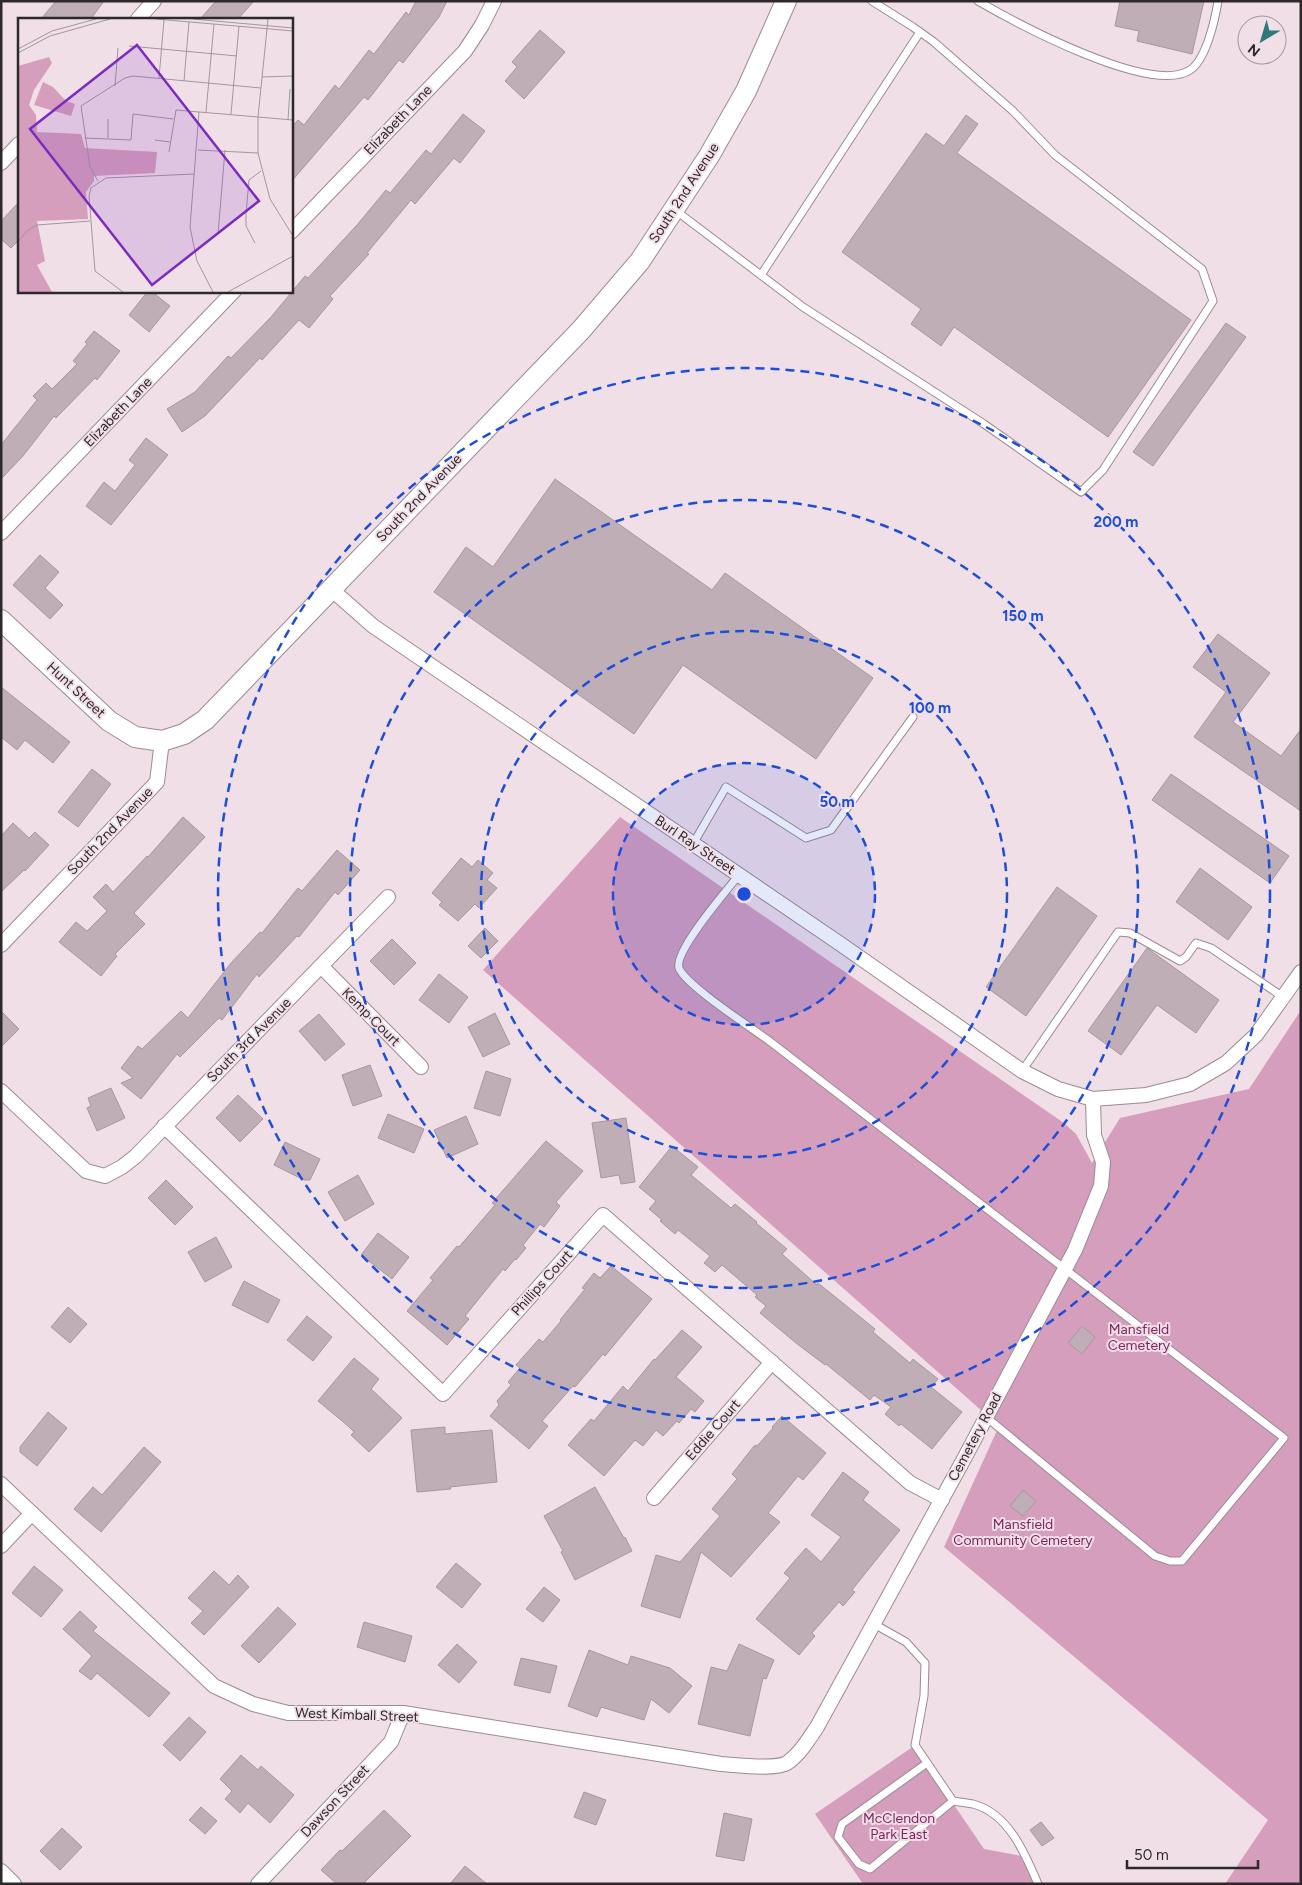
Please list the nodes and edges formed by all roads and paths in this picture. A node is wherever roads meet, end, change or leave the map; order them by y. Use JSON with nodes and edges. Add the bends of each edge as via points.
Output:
{"nodes":[{"id":1,"x":154,"y":1,"type":"edge"},
{"id":2,"x":494,"y":1,"type":"edge"},
{"id":3,"x":786,"y":1,"type":"edge"},
{"id":4,"x":872,"y":1,"type":"edge"},
{"id":5,"x":978,"y":1,"type":"edge"},
{"id":6,"x":1218,"y":1,"type":"edge"},
{"id":7,"x":139,"y":18,"type":"edge"},
{"id":8,"x":920,"y":32,"type":"junction"},
{"id":9,"x":18,"y":145,"type":"edge"},
{"id":10,"x":1,"y":163,"type":"edge"},
{"id":11,"x":674,"y":210,"type":"junction"},
{"id":12,"x":292,"y":231,"type":"edge"},
{"id":13,"x":761,"y":276,"type":"junction"},
{"id":14,"x":233,"y":292,"type":"edge"},
{"id":15,"x":1,"y":534,"type":"edge"},
{"id":16,"x":331,"y":589,"type":"junction"},
{"id":17,"x":1,"y":620,"type":"edge"},
{"id":18,"x":913,"y":717,"type":"dead end"},
{"id":19,"x":162,"y":741,"type":"junction"},
{"id":20,"x":693,"y":844,"type":"junction"},
{"id":21,"x":739,"y":875,"type":"junction"},
{"id":22,"x":388,"y":897,"type":"dead end"},
{"id":23,"x":1,"y":945,"type":"edge"},
{"id":24,"x":322,"y":967,"type":"junction"},
{"id":25,"x":1301,"y":972,"type":"edge"},
{"id":26,"x":1283,"y":997,"type":"junction"},
{"id":27,"x":421,"y":1067,"type":"dead end"},
{"id":28,"x":1022,"y":1071,"type":"junction"},
{"id":29,"x":1,"y":1091,"type":"edge"},
{"id":30,"x":1093,"y":1099,"type":"junction"},
{"id":31,"x":164,"y":1126,"type":"junction"},
{"id":32,"x":1066,"y":1268,"type":"junction"},
{"id":33,"x":772,"y":1362,"type":"junction"},
{"id":34,"x":986,"y":1417,"type":"junction"},
{"id":35,"x":1,"y":1484,"type":"edge"},
{"id":36,"x":654,"y":1498,"type":"dead end"},
{"id":37,"x":942,"y":1500,"type":"junction"},
{"id":38,"x":32,"y":1513,"type":"junction"},
{"id":39,"x":1,"y":1546,"type":"edge"},
{"id":40,"x":874,"y":1624,"type":"junction"},
{"id":41,"x":403,"y":1713,"type":"junction"},
{"id":42,"x":793,"y":1758,"type":"joint"},
{"id":43,"x":927,"y":1763,"type":"junction"},
{"id":44,"x":953,"y":1801,"type":"junction"},
{"id":45,"x":1,"y":1871,"type":"edge"},
{"id":46,"x":14,"y":1884,"type":"edge"},
{"id":47,"x":258,"y":1884,"type":"edge"},
{"id":48,"x":1038,"y":1884,"type":"edge"}],
"edges":[{"from":1,"to":7,"type":"street"},
{"from":2,"to":12,"type":"street","name":"Elizabeth Lane","via":[[465,50]]},
{"from":3,"to":11,"type":"street","name":"South 2nd Avenue","via":[[746,91]]},
{"from":4,"to":8,"type":"lane"},
{"from":5,"to":6,"type":"lane","via":[[1016,23],[1113,66],[1169,77],[1189,71],[1200,60]]},
{"from":8,"to":13,"type":"lane"},
{"from":8,"to":13,"type":"lane","via":[[1013,111],[1055,155],[1202,269],[1213,301],[1103,470],[1082,492]]},
{"from":9,"to":10,"type":"street"},
{"from":11,"to":13,"type":"lane"},
{"from":11,"to":16,"type":"street","name":"South 2nd Avenue","via":[[640,261],[588,322]]},
{"from":14,"to":15,"type":"street","name":"Elizabeth Lane"},
{"from":16,"to":19,"type":"street","name":"South 2nd Avenue","via":[[205,720],[184,734]]},
{"from":16,"to":20,"type":"street","name":"Burl Ray Street","via":[[373,626]]},
{"from":17,"to":19,"type":"street","name":"Hunt Street","via":[[109,721],[136,737]]},
{"from":18,"to":20,"type":"lane","via":[[831,830],[806,838],[726,787]]},
{"from":19,"to":23,"type":"street","name":"South 2nd Avenue","via":[[157,782]]},
{"from":20,"to":21,"type":"street","name":"Burl Ray Street"},
{"from":21,"to":28,"type":"street","name":"Burl Ray Street"},
{"from":21,"to":32,"type":"lane","via":[[688,940],[679,968],[702,992]]},
{"from":22,"to":24,"type":"street","name":"South 3rd Avenue"},
{"from":24,"to":27,"type":"street","name":"Kemp Court"},
{"from":24,"to":31,"type":"street","name":"South 3rd Avenue"},
{"from":25,"to":26,"type":"street"},
{"from":26,"to":28,"type":"lane","via":[[1211,948],[1196,943],[1180,961],[1130,933],[1118,932]]},
{"from":26,"to":30,"type":"street","via":[[1256,1035],[1226,1063],[1190,1084],[1146,1096]]},
{"from":28,"to":30,"type":"street","name":"Burl Ray Street","via":[[1058,1088]]},
{"from":29,"to":31,"type":"street","name":"South 3rd Avenue","via":[[86,1171],[105,1176],[122,1167]]},
{"from":30,"to":32,"type":"street","name":"Cemetery Road","via":[[1094,1135],[1103,1162],[1101,1186]]},
{"from":31,"to":33,"type":"street","name":"Phillips Court","via":[[443,1394],[603,1215]]},
{"from":32,"to":34,"type":"street","name":"Cemetery Road"},
{"from":32,"to":34,"type":"lane","via":[[1284,1438],[1182,1561],[1170,1561],[1155,1556]]},
{"from":33,"to":36,"type":"street","name":"Eddie Court"},
{"from":33,"to":37,"type":"street","name":"Phillips Court","via":[[910,1484]]},
{"from":34,"to":37,"type":"street","name":"Cemetery Road"},
{"from":35,"to":38,"type":"street","name":"West Kimball Street"},
{"from":37,"to":40,"type":"street","name":"Cemetery Road"},
{"from":38,"to":39,"type":"street"},
{"from":38,"to":41,"type":"street","name":"West Kimball Street","via":[[214,1686],[253,1704],[288,1713]]},
{"from":40,"to":42,"type":"street","name":"Cemetery Road","via":[[817,1728]]},
{"from":40,"to":43,"type":"lane","via":[[906,1642],[925,1663],[924,1696],[915,1745]]},
{"from":41,"to":42,"type":"street","name":"West Kimball Street","via":[[722,1764],[765,1767],[785,1764]]},
{"from":41,"to":47,"type":"street","name":"Dawson Street","via":[[391,1742]]},
{"from":43,"to":44,"type":"lane"},
{"from":43,"to":44,"type":"lane","via":[[842,1824],[838,1837],[859,1864],[870,1869]]},
{"from":44,"to":48,"type":"lane","via":[[974,1804],[1009,1828]]},
{"from":45,"to":46,"type":"street"}]}
